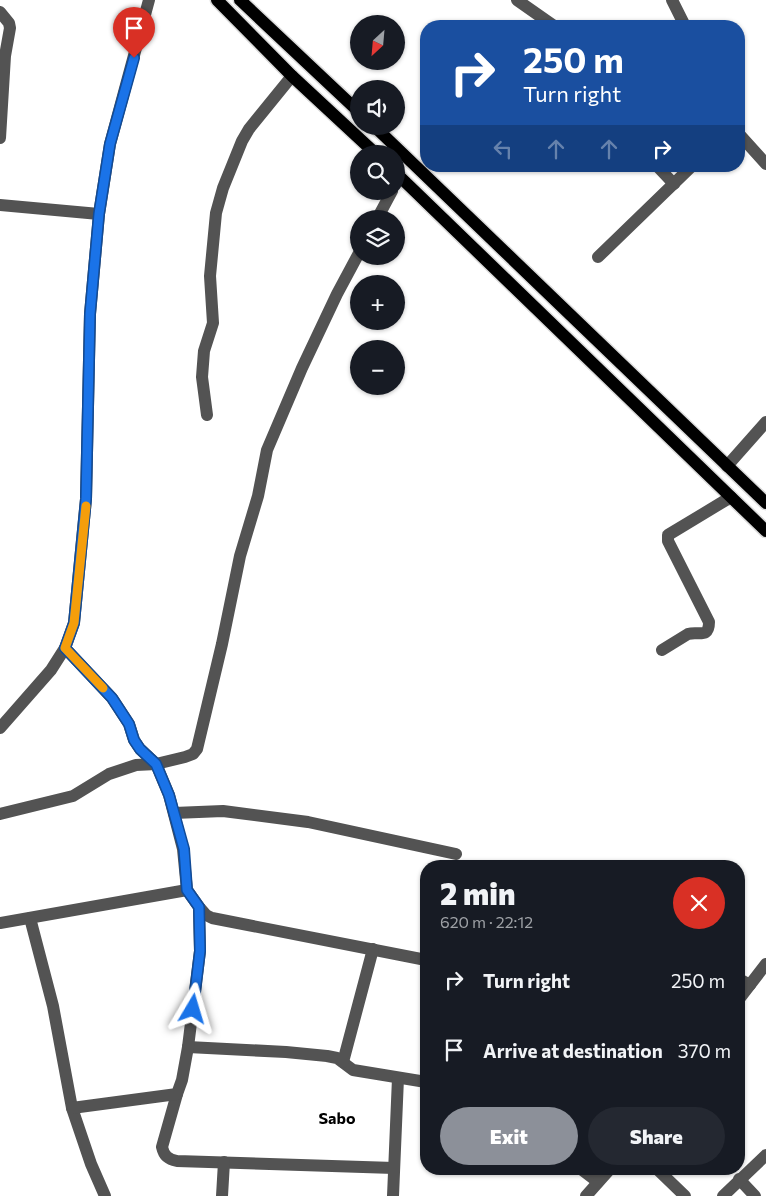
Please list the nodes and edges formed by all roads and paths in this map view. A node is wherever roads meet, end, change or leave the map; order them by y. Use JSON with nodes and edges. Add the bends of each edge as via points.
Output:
{"nodes":[{"id":1,"x":149,"y":0,"type":"edge"},
{"id":2,"x":217,"y":0,"type":"edge"},
{"id":3,"x":240,"y":0,"type":"edge"},
{"id":4,"x":517,"y":0,"type":"edge"},
{"id":5,"x":672,"y":0,"type":"edge"},
{"id":6,"x":0,"y":12,"type":"edge"},
{"id":7,"x":545,"y":20,"type":"edge"},
{"id":8,"x":681,"y":20,"type":"edge"},
{"id":9,"x":292,"y":76,"type":"junction"},
{"id":10,"x":350,"y":104,"type":"edge"},
{"id":11,"x":383,"y":135,"type":"edge"},
{"id":12,"x":0,"y":138,"type":"edge"},
{"id":13,"x":745,"y":141,"type":"edge"},
{"id":14,"x":366,"y":145,"type":"edge"},
{"id":15,"x":766,"y":164,"type":"edge"},
{"id":16,"x":420,"y":170,"type":"edge"},
{"id":17,"x":422,"y":172,"type":"edge"},
{"id":18,"x":663,"y":172,"type":"edge"},
{"id":19,"x":686,"y":172,"type":"edge"},
{"id":20,"x":674,"y":184,"type":"junction"},
{"id":21,"x":405,"y":185,"type":"edge"},
{"id":22,"x":0,"y":205,"type":"edge"},
{"id":23,"x":99,"y":214,"type":"junction"},
{"id":24,"x":598,"y":257,"type":"dead end"},
{"id":25,"x":353,"y":265,"type":"edge"},
{"id":26,"x":207,"y":415,"type":"dead end"},
{"id":27,"x":766,"y":422,"type":"edge"},
{"id":28,"x":727,"y":466,"type":"junction"},
{"id":29,"x":731,"y":497,"type":"junction"},
{"id":30,"x":766,"y":503,"type":"edge"},
{"id":31,"x":766,"y":530,"type":"edge"},
{"id":32,"x":65,"y":648,"type":"junction"},
{"id":33,"x":662,"y":650,"type":"dead end"},
{"id":34,"x":0,"y":728,"type":"edge"},
{"id":35,"x":156,"y":764,"type":"junction"},
{"id":36,"x":174,"y":813,"type":"junction"},
{"id":37,"x":0,"y":814,"type":"edge"},
{"id":38,"x":456,"y":854,"type":"dead end"},
{"id":39,"x":187,"y":890,"type":"junction"},
{"id":40,"x":199,"y":907,"type":"junction"},
{"id":41,"x":30,"y":918,"type":"junction"},
{"id":42,"x":0,"y":923,"type":"edge"},
{"id":43,"x":373,"y":949,"type":"junction"},
{"id":44,"x":420,"y":959,"type":"edge"},
{"id":45,"x":766,"y":964,"type":"edge"},
{"id":46,"x":745,"y":981,"type":"edge"},
{"id":47,"x":188,"y":1048,"type":"junction"},
{"id":48,"x":343,"y":1062,"type":"junction"},
{"id":49,"x":398,"y":1078,"type":"junction"},
{"id":50,"x":420,"y":1081,"type":"edge"},
{"id":51,"x":176,"y":1094,"type":"junction"},
{"id":52,"x":72,"y":1108,"type":"junction"},
{"id":53,"x":766,"y":1155,"type":"edge"},
{"id":54,"x":224,"y":1162,"type":"junction"},
{"id":55,"x":394,"y":1168,"type":"junction"},
{"id":56,"x":745,"y":1174,"type":"edge"},
{"id":57,"x":589,"y":1175,"type":"edge"},
{"id":58,"x":604,"y":1175,"type":"edge"},
{"id":59,"x":662,"y":1175,"type":"edge"},
{"id":60,"x":744,"y":1175,"type":"edge"},
{"id":61,"x":740,"y":1179,"type":"junction"},
{"id":62,"x":598,"y":1182,"type":"junction"},
{"id":63,"x":106,"y":1196,"type":"edge"},
{"id":64,"x":222,"y":1196,"type":"edge"},
{"id":65,"x":393,"y":1196,"type":"edge"},
{"id":66,"x":586,"y":1196,"type":"edge"},
{"id":67,"x":685,"y":1196,"type":"edge"},
{"id":68,"x":723,"y":1196,"type":"edge"},
{"id":69,"x":755,"y":1196,"type":"edge"}],
"edges":[{"from":1,"to":23,"type":"street","via":[[110,144]]},
{"from":2,"to":9,"type":"main road"},
{"from":3,"to":10,"type":"main road"},
{"from":4,"to":7,"type":"street"},
{"from":5,"to":8,"type":"street"},
{"from":6,"to":12,"type":"street","via":[[10,28]]},
{"from":9,"to":14,"type":"main road"},
{"from":9,"to":26,"type":"street","via":[[242,141],[216,213],[210,276],[213,323],[204,352],[202,377]]},
{"from":11,"to":16,"type":"main road"},
{"from":13,"to":15,"type":"street"},
{"from":17,"to":28,"type":"main road"},
{"from":18,"to":20,"type":"street"},
{"from":19,"to":20,"type":"street"},
{"from":20,"to":24,"type":"street"},
{"from":21,"to":29,"type":"main road"},
{"from":22,"to":23,"type":"street"},
{"from":23,"to":32,"type":"street","via":[[90,314],[86,499],[74,623]]},
{"from":25,"to":35,"type":"street","via":[[302,368],[267,450],[197,749],[185,757]]},
{"from":27,"to":28,"type":"street"},
{"from":28,"to":30,"type":"main road"},
{"from":29,"to":31,"type":"main road"},
{"from":29,"to":33,"type":"street","via":[[668,535],[709,628],[700,634],[688,634]]},
{"from":32,"to":34,"type":"street","via":[[51,670]]},
{"from":32,"to":35,"type":"street","via":[[112,698],[129,724],[134,740]]},
{"from":35,"to":36,"type":"street"},
{"from":35,"to":37,"type":"street","via":[[136,765],[109,774],[72,796]]},
{"from":36,"to":38,"type":"street","via":[[223,811],[308,822]]},
{"from":36,"to":39,"type":"street","via":[[184,849]]},
{"from":39,"to":40,"type":"street"},
{"from":39,"to":41,"type":"street"},
{"from":40,"to":43,"type":"street","via":[[212,918]]},
{"from":40,"to":47,"type":"street","via":[[200,951]]},
{"from":41,"to":42,"type":"street"},
{"from":41,"to":52,"type":"street","via":[[53,1006]]},
{"from":43,"to":44,"type":"street"},
{"from":43,"to":48,"type":"street"},
{"from":45,"to":46,"type":"street"},
{"from":47,"to":48,"type":"street","via":[[286,1052],[337,1058]]},
{"from":47,"to":51,"type":"street"},
{"from":48,"to":49,"type":"street","via":[[353,1070]]},
{"from":49,"to":50,"type":"street"},
{"from":49,"to":55,"type":"street"},
{"from":51,"to":52,"type":"street"},
{"from":51,"to":54,"type":"street","via":[[163,1154],[177,1161]]},
{"from":52,"to":63,"type":"street"},
{"from":53,"to":56,"type":"street"},
{"from":54,"to":55,"type":"street"},
{"from":54,"to":64,"type":"street"},
{"from":55,"to":65,"type":"street"},
{"from":57,"to":62,"type":"street"},
{"from":58,"to":62,"type":"street"},
{"from":59,"to":67,"type":"street"},
{"from":60,"to":61,"type":"street"},
{"from":61,"to":68,"type":"street"},
{"from":61,"to":69,"type":"street"},
{"from":62,"to":66,"type":"street"}]}
